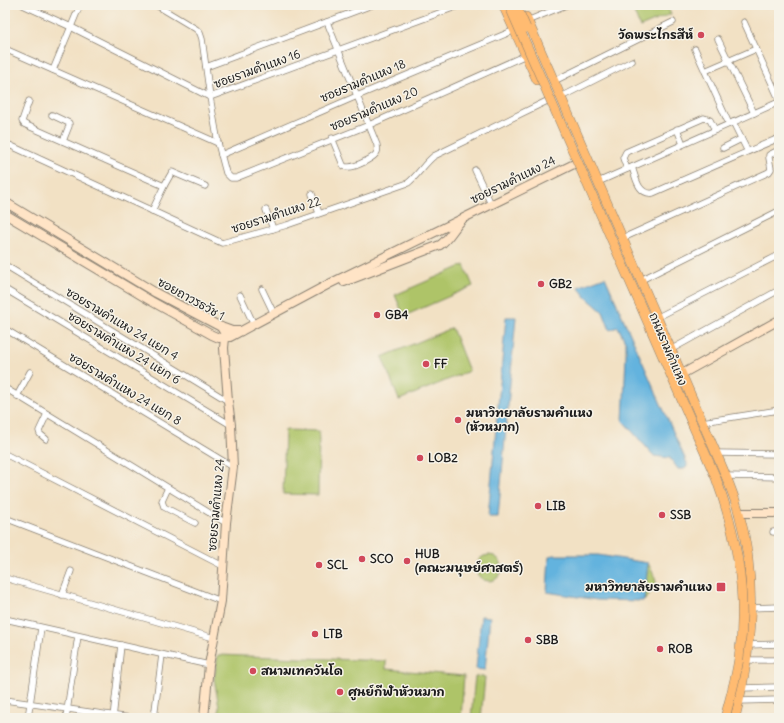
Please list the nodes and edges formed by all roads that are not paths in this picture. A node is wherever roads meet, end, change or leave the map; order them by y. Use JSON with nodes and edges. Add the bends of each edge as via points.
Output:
{"nodes":[{"id":1,"x":23,"y":5,"type":"edge"},
{"id":2,"x":79,"y":5,"type":"edge"},
{"id":3,"x":156,"y":5,"type":"edge"},
{"id":4,"x":372,"y":5,"type":"edge"},
{"id":5,"x":461,"y":5,"type":"edge"},
{"id":6,"x":504,"y":5,"type":"edge"},
{"id":7,"x":509,"y":5,"type":"edge"},
{"id":8,"x":516,"y":5,"type":"edge"},
{"id":9,"x":520,"y":5,"type":"edge"},
{"id":10,"x":566,"y":5,"type":"edge"},
{"id":11,"x":327,"y":22,"type":"junction"},
{"id":12,"x":527,"y":22,"type":"junction"},
{"id":13,"x":673,"y":22,"type":"dead end"},
{"id":14,"x":744,"y":22,"type":"dead end"},
{"id":15,"x":71,"y":27,"type":"junction"},
{"id":16,"x":515,"y":30,"type":"junction"},
{"id":17,"x":718,"y":39,"type":"dead end"},
{"id":18,"x":5,"y":49,"type":"edge"},
{"id":19,"x":695,"y":49,"type":"dead end"},
{"id":20,"x":756,"y":49,"type":"junction"},
{"id":21,"x":338,"y":51,"type":"junction"},
{"id":22,"x":526,"y":55,"type":"junction"},
{"id":23,"x":729,"y":60,"type":"junction"},
{"id":24,"x":632,"y":61,"type":"dead end"},
{"id":25,"x":545,"y":62,"type":"junction"},
{"id":26,"x":206,"y":67,"type":"junction"},
{"id":27,"x":532,"y":68,"type":"junction"},
{"id":28,"x":53,"y":70,"type":"junction"},
{"id":29,"x":704,"y":71,"type":"junction"},
{"id":30,"x":554,"y":81,"type":"junction"},
{"id":31,"x":356,"y":96,"type":"junction"},
{"id":32,"x":210,"y":97,"type":"junction"},
{"id":33,"x":561,"y":97,"type":"junction"},
{"id":34,"x":29,"y":101,"type":"dead end"},
{"id":35,"x":547,"y":101,"type":"junction"},
{"id":36,"x":779,"y":101,"type":"edge"},
{"id":37,"x":754,"y":113,"type":"junction"},
{"id":38,"x":52,"y":115,"type":"dead end"},
{"id":39,"x":731,"y":123,"type":"junction"},
{"id":40,"x":369,"y":125,"type":"junction"},
{"id":41,"x":677,"y":129,"type":"junction"},
{"id":42,"x":715,"y":130,"type":"junction"},
{"id":43,"x":332,"y":138,"type":"junction"},
{"id":44,"x":779,"y":138,"type":"edge"},
{"id":45,"x":741,"y":139,"type":"junction"},
{"id":46,"x":64,"y":141,"type":"junction"},
{"id":47,"x":5,"y":143,"type":"edge"},
{"id":48,"x":218,"y":143,"type":"junction"},
{"id":49,"x":684,"y":144,"type":"junction"},
{"id":50,"x":723,"y":148,"type":"dead end"},
{"id":51,"x":746,"y":148,"type":"dead end"},
{"id":52,"x":779,"y":150,"type":"edge"},
{"id":53,"x":586,"y":154,"type":"junction"},
{"id":54,"x":221,"y":155,"type":"junction"},
{"id":55,"x":574,"y":164,"type":"junction"},
{"id":56,"x":630,"y":168,"type":"junction"},
{"id":57,"x":475,"y":170,"type":"dead end"},
{"id":58,"x":598,"y":182,"type":"junction"},
{"id":59,"x":164,"y":186,"type":"junction"},
{"id":60,"x":206,"y":186,"type":"dead end"},
{"id":61,"x":312,"y":194,"type":"dead end"},
{"id":62,"x":5,"y":202,"type":"edge"},
{"id":63,"x":492,"y":204,"type":"junction"},
{"id":64,"x":266,"y":210,"type":"dead end"},
{"id":65,"x":152,"y":211,"type":"junction"},
{"id":66,"x":779,"y":211,"type":"edge"},
{"id":67,"x":319,"y":213,"type":"junction"},
{"id":68,"x":5,"y":214,"type":"edge"},
{"id":69,"x":463,"y":219,"type":"junction"},
{"id":70,"x":273,"y":228,"type":"junction"},
{"id":71,"x":623,"y":238,"type":"junction"},
{"id":72,"x":428,"y":249,"type":"junction"},
{"id":73,"x":394,"y":252,"type":"junction"},
{"id":74,"x":779,"y":255,"type":"edge"},
{"id":75,"x":5,"y":265,"type":"edge"},
{"id":76,"x":641,"y":280,"type":"junction"},
{"id":77,"x":5,"y":289,"type":"edge"},
{"id":78,"x":262,"y":289,"type":"dead end"},
{"id":79,"x":779,"y":290,"type":"edge"},
{"id":80,"x":156,"y":293,"type":"junction"},
{"id":81,"x":240,"y":294,"type":"dead end"},
{"id":82,"x":308,"y":296,"type":"junction"},
{"id":83,"x":151,"y":301,"type":"junction"},
{"id":84,"x":274,"y":314,"type":"junction"},
{"id":85,"x":658,"y":317,"type":"junction"},
{"id":86,"x":779,"y":320,"type":"edge"},
{"id":87,"x":254,"y":325,"type":"junction"},
{"id":88,"x":221,"y":327,"type":"junction"},
{"id":89,"x":5,"y":329,"type":"edge"},
{"id":90,"x":244,"y":330,"type":"junction"},
{"id":91,"x":212,"y":335,"type":"junction"},
{"id":92,"x":225,"y":338,"type":"junction"},
{"id":93,"x":224,"y":348,"type":"junction"},
{"id":94,"x":672,"y":349,"type":"junction"},
{"id":95,"x":30,"y":372,"type":"dead end"},
{"id":96,"x":682,"y":374,"type":"junction"},
{"id":97,"x":669,"y":381,"type":"junction"},
{"id":98,"x":5,"y":388,"type":"edge"},
{"id":99,"x":17,"y":396,"type":"junction"},
{"id":100,"x":228,"y":401,"type":"junction"},
{"id":101,"x":779,"y":410,"type":"edge"},
{"id":102,"x":47,"y":414,"type":"junction"},
{"id":103,"x":702,"y":422,"type":"junction"},
{"id":104,"x":231,"y":425,"type":"junction"},
{"id":105,"x":46,"y":439,"type":"dead end"},
{"id":106,"x":716,"y":453,"type":"junction"},
{"id":107,"x":5,"y":454,"type":"edge"},
{"id":108,"x":779,"y":454,"type":"edge"},
{"id":109,"x":233,"y":467,"type":"junction"},
{"id":110,"x":779,"y":477,"type":"edge"},
{"id":111,"x":727,"y":478,"type":"junction"},
{"id":112,"x":715,"y":485,"type":"junction"},
{"id":113,"x":168,"y":488,"type":"junction"},
{"id":114,"x":739,"y":513,"type":"junction"},
{"id":115,"x":779,"y":513,"type":"edge"},
{"id":116,"x":5,"y":518,"type":"edge"},
{"id":117,"x":195,"y":523,"type":"dead end"},
{"id":118,"x":226,"y":523,"type":"junction"},
{"id":119,"x":223,"y":566,"type":"junction"},
{"id":120,"x":70,"y":571,"type":"dead end"},
{"id":121,"x":5,"y":578,"type":"edge"},
{"id":122,"x":62,"y":594,"type":"junction"},
{"id":123,"x":221,"y":601,"type":"junction"},
{"id":124,"x":779,"y":607,"type":"edge"},
{"id":125,"x":752,"y":608,"type":"junction"},
{"id":126,"x":5,"y":619,"type":"edge"},
{"id":127,"x":41,"y":628,"type":"junction"},
{"id":128,"x":78,"y":636,"type":"junction"},
{"id":129,"x":214,"y":638,"type":"junction"},
{"id":130,"x":779,"y":644,"type":"edge"},
{"id":131,"x":121,"y":645,"type":"junction"},
{"id":132,"x":750,"y":645,"type":"junction"},
{"id":133,"x":162,"y":655,"type":"junction"},
{"id":134,"x":748,"y":660,"type":"junction"},
{"id":135,"x":779,"y":660,"type":"edge"},
{"id":136,"x":210,"y":665,"type":"junction"},
{"id":137,"x":779,"y":687,"type":"edge"},
{"id":138,"x":742,"y":688,"type":"junction"},
{"id":139,"x":728,"y":696,"type":"junction"},
{"id":140,"x":5,"y":700,"type":"edge"},
{"id":141,"x":740,"y":700,"type":"junction"},
{"id":142,"x":779,"y":700,"type":"edge"},
{"id":143,"x":30,"y":704,"type":"junction"},
{"id":144,"x":67,"y":709,"type":"junction"},
{"id":145,"x":724,"y":715,"type":"edge"},
{"id":146,"x":734,"y":716,"type":"edge"},
{"id":147,"x":113,"y":717,"type":"edge"},
{"id":148,"x":28,"y":718,"type":"edge"},
{"id":149,"x":66,"y":718,"type":"edge"},
{"id":150,"x":131,"y":718,"type":"edge"},
{"id":151,"x":154,"y":718,"type":"edge"},
{"id":152,"x":204,"y":718,"type":"edge"}],
"edges":[{"from":1,"to":15,"type":"street","name":"ซอยรามคำแหง 16"},
{"from":2,"to":15,"type":"street"},
{"from":3,"to":26,"type":"street","via":[[200,33]]},
{"from":4,"to":11,"type":"street"},
{"from":5,"to":21,"type":"street","name":"ซอยรามคำแหง 16"},
{"from":6,"to":16,"type":"main road","name":"ถนนรามคำแหง"},
{"from":7,"to":145,"type":"main road","name":"ถนนรามคำแหง","bridge":true,"via":[[724,498],[739,566],[742,611],[739,657]]},
{"from":8,"to":146,"type":"main road","name":"ถนนรามคำแหง","bridge":true,"via":[[721,475],[733,510],[744,565],[747,611],[744,657]]},
{"from":9,"to":12,"type":"main road","name":"ถนนรามคำแหง"},
{"from":10,"to":12,"type":"street"},
{"from":11,"to":21,"type":"street"},
{"from":11,"to":26,"type":"street"},
{"from":12,"to":25,"type":"main road","name":"ถนนรามคำแหง"},
{"from":13,"to":30,"type":"street"},
{"from":14,"to":20,"type":"street"},
{"from":15,"to":28,"type":"street"},
{"from":15,"to":32,"type":"street","name":"ซอยรามคำแหง 16"},
{"from":16,"to":22,"type":"main road","name":"ถนนรามคำแหง"},
{"from":16,"to":31,"type":"street","name":"ซอยรามคำแหง 18"},
{"from":17,"to":23,"type":"street"},
{"from":18,"to":28,"type":"street"},
{"from":19,"to":29,"type":"street"},
{"from":20,"to":23,"type":"street"},
{"from":20,"to":36,"type":"street"},
{"from":21,"to":31,"type":"street"},
{"from":21,"to":32,"type":"street","name":"ซอยรามคำแหง 16"},
{"from":22,"to":27,"type":"main road","name":"ถนนรามคำแหง"},
{"from":22,"to":40,"type":"street","name":"ซอยรามคำแหง 20"},
{"from":23,"to":29,"type":"street"},
{"from":23,"to":37,"type":"street"},
{"from":24,"to":33,"type":"street"},
{"from":25,"to":27,"type":"main road"},
{"from":25,"to":30,"type":"main road","name":"ถนนรามคำแหง"},
{"from":26,"to":32,"type":"street"},
{"from":27,"to":35,"type":"main road","name":"ถนนรามคำแหง"},
{"from":28,"to":48,"type":"street"},
{"from":29,"to":39,"type":"street"},
{"from":30,"to":33,"type":"main road","name":"ถนนรามคำแหง"},
{"from":31,"to":40,"type":"street"},
{"from":31,"to":54,"type":"street","name":"ซอยรามคำแหง 18"},
{"from":32,"to":48,"type":"street"},
{"from":33,"to":53,"type":"main road","name":"ถนนรามคำแหง"},
{"from":34,"to":46,"type":"street","via":[[22,121],[24,124]]},
{"from":35,"to":55,"type":"main road","name":"ถนนรามคำแหง"},
{"from":35,"to":67,"type":"street","name":"ซอยรามคำแหง 22","via":[[434,156],[408,183]]},
{"from":36,"to":37,"type":"street"},
{"from":37,"to":39,"type":"street"},
{"from":38,"to":46,"type":"street","via":[[69,123]]},
{"from":39,"to":42,"type":"street"},
{"from":39,"to":45,"type":"street"},
{"from":40,"to":43,"type":"street","name":"ซอยรามคำแหง 20"},
{"from":40,"to":43,"type":"street","via":[[378,151],[370,160],[351,167],[343,165]]},
{"from":41,"to":42,"type":"street","via":[[704,118],[710,120]]},
{"from":41,"to":49,"type":"street"},
{"from":41,"to":56,"type":"street","via":[[626,152],[623,158]]},
{"from":42,"to":49,"type":"street"},
{"from":43,"to":54,"type":"street","name":"ซอยรามคำแหง 20","via":[[236,178],[228,176]]},
{"from":44,"to":56,"type":"street","via":[[653,193],[644,193],[641,190]]},
{"from":45,"to":50,"type":"street"},
{"from":45,"to":51,"type":"street"},
{"from":46,"to":59,"type":"street"},
{"from":47,"to":65,"type":"street","name":"ซอยรามคำแหง 22"},
{"from":48,"to":54,"type":"street"},
{"from":49,"to":56,"type":"street"},
{"from":52,"to":71,"type":"street","via":[[769,155],[769,172]]},
{"from":53,"to":55,"type":"main road"},
{"from":53,"to":58,"type":"main road","name":"ถนนรามคำแหง"},
{"from":55,"to":63,"type":"main road","name":"ซอยรามคำแหง 24"},
{"from":55,"to":97,"type":"main road","name":"ถนนรามคำแหง"},
{"from":56,"to":58,"type":"street"},
{"from":57,"to":63,"type":"street"},
{"from":58,"to":71,"type":"main road","name":"ถนนรามคำแหง"},
{"from":59,"to":60,"type":"street","via":[[172,172]]},
{"from":59,"to":65,"type":"street"},
{"from":61,"to":67,"type":"street"},
{"from":62,"to":80,"type":"main road","name":"ซอยถาวรธวัช 1"},
{"from":63,"to":69,"type":"main road","name":"ซอยรามคำแหง 24"},
{"from":64,"to":70,"type":"street"},
{"from":65,"to":70,"type":"street","name":"ซอยรามคำแหง 22","via":[[222,243]]},
{"from":66,"to":76,"type":"street"},
{"from":67,"to":70,"type":"street","name":"ซอยรามคำแหง 22"},
{"from":68,"to":83,"type":"main road","name":"ซอยถาวรธวัช 1"},
{"from":69,"to":72,"type":"main road","name":"ซอยรามคำแหง 24","via":[[445,242]]},
{"from":69,"to":73,"type":"main road","name":"ซอยรามคำแหง 24"},
{"from":71,"to":76,"type":"main road","name":"ถนนรามคำแหง"},
{"from":72,"to":73,"type":"main road","via":[[436,244],[434,237]]},
{"from":72,"to":82,"type":"main road","name":"ซอยรามคำแหง 24"},
{"from":73,"to":82,"type":"main road","name":"ซอยรามคำแหง 24"},
{"from":74,"to":85,"type":"street"},
{"from":75,"to":100,"type":"street","name":"ซอยรามคำแหง 24 แยก 4"},
{"from":76,"to":85,"type":"main road","name":"ถนนรามคำแหง"},
{"from":77,"to":104,"type":"street","name":"ซอยรามคำแหง 24 แยก 6"},
{"from":78,"to":84,"type":"street"},
{"from":79,"to":94,"type":"street"},
{"from":80,"to":83,"type":"main road","via":[[156,300]]},
{"from":80,"to":88,"type":"main road","name":"ซอยถาวรธวัช 1"},
{"from":81,"to":87,"type":"street"},
{"from":82,"to":84,"type":"main road","name":"ซอยรามคำแหง 24"},
{"from":83,"to":91,"type":"main road","name":"ซอยถาวรธวัช 1"},
{"from":84,"to":87,"type":"main road","name":"ซอยรามคำแหง 24"},
{"from":85,"to":94,"type":"main road","name":"ถนนรามคำแหง"},
{"from":86,"to":96,"type":"main road"},
{"from":87,"to":90,"type":"main road","name":"ซอยรามคำแหง 24"},
{"from":88,"to":90,"type":"main road","via":[[232,331]]},
{"from":88,"to":92,"type":"main road","name":"ซอยถาวรธวัช 1"},
{"from":89,"to":109,"type":"street","name":"ซอยรามคำแหง 24 แยก 8"},
{"from":90,"to":92,"type":"main road","name":"ซอยรามคำแหง 24"},
{"from":90,"to":93,"type":"main road"},
{"from":91,"to":92,"type":"main road","name":"ซอยถาวรธวัช 1"},
{"from":91,"to":93,"type":"main road"},
{"from":92,"to":93,"type":"main road","name":"ซอยรามคำแหง 24"},
{"from":93,"to":100,"type":"main road","name":"ซอยรามคำแหง 24"},
{"from":94,"to":96,"type":"main road","name":"ถนนรามคำแหง"},
{"from":95,"to":99,"type":"street"},
{"from":96,"to":97,"type":"main road"},
{"from":96,"to":103,"type":"main road","name":"ถนนรามคำแหง"},
{"from":97,"to":112,"type":"main road","name":"ถนนรามคำแหง"},
{"from":98,"to":99,"type":"street"},
{"from":99,"to":102,"type":"street"},
{"from":100,"to":104,"type":"main road","name":"ซอยรามคำแหง 24"},
{"from":101,"to":103,"type":"street"},
{"from":102,"to":105,"type":"street","via":[[39,431]]},
{"from":102,"to":113,"type":"street"},
{"from":103,"to":106,"type":"main road","name":"ถนนรามคำแหง"},
{"from":104,"to":109,"type":"main road","name":"ซอยรามคำแหง 24"},
{"from":106,"to":108,"type":"street"},
{"from":106,"to":111,"type":"main road","name":"ถนนรามคำแหง"},
{"from":107,"to":119,"type":"street"},
{"from":109,"to":118,"type":"main road","name":"ซอยรามคำแหง 24"},
{"from":110,"to":111,"type":"street"},
{"from":111,"to":112,"type":"main road"},
{"from":111,"to":114,"type":"main road","name":"ถนนรามคำแหง"},
{"from":112,"to":139,"type":"main road","name":"ถนนรามคำแหง","via":[[732,541],[738,596],[737,644]]},
{"from":113,"to":117,"type":"street","via":[[162,502],[164,507]]},
{"from":113,"to":118,"type":"street"},
{"from":114,"to":115,"type":"main road"},
{"from":114,"to":125,"type":"main road","name":"ถนนรามคำแหง","via":[[749,561]]},
{"from":116,"to":123,"type":"street"},
{"from":118,"to":119,"type":"main road","name":"ซอยรามคำแหง 24"},
{"from":119,"to":123,"type":"main road","name":"ซอยรามคำแหง 24"},
{"from":120,"to":122,"type":"street"},
{"from":121,"to":122,"type":"street"},
{"from":122,"to":129,"type":"street"},
{"from":123,"to":129,"type":"main road","name":"ซอยรามคำแหง 24"},
{"from":124,"to":125,"type":"street"},
{"from":125,"to":132,"type":"main road","name":"ถนนรามคำแหง"},
{"from":126,"to":127,"type":"street"},
{"from":127,"to":128,"type":"street"},
{"from":127,"to":143,"type":"street"},
{"from":128,"to":131,"type":"street"},
{"from":128,"to":144,"type":"street"},
{"from":129,"to":136,"type":"main road","name":"ซอยรามคำแหง 24"},
{"from":130,"to":132,"type":"street"},
{"from":131,"to":133,"type":"street"},
{"from":131,"to":147,"type":"street"},
{"from":132,"to":134,"type":"main road","name":"ถนนรามคำแหง"},
{"from":133,"to":136,"type":"street"},
{"from":133,"to":151,"type":"street"},
{"from":134,"to":135,"type":"street"},
{"from":134,"to":138,"type":"main road","name":"ถนนรามคำแหง"},
{"from":136,"to":152,"type":"main road","name":"ซอยรามคำแหง 24"},
{"from":137,"to":138,"type":"street"},
{"from":138,"to":141,"type":"main road","name":"ถนนรามคำแหง"},
{"from":139,"to":141,"type":"main road"},
{"from":139,"to":145,"type":"main road","name":"ถนนรามคำแหง"},
{"from":140,"to":143,"type":"street"},
{"from":141,"to":142,"type":"street"},
{"from":141,"to":146,"type":"main road","name":"ถนนรามคำแหง"},
{"from":143,"to":144,"type":"street"},
{"from":143,"to":148,"type":"street"},
{"from":144,"to":147,"type":"street"},
{"from":144,"to":149,"type":"street"},
{"from":145,"to":146,"type":"main road"},
{"from":147,"to":150,"type":"street"}]}
